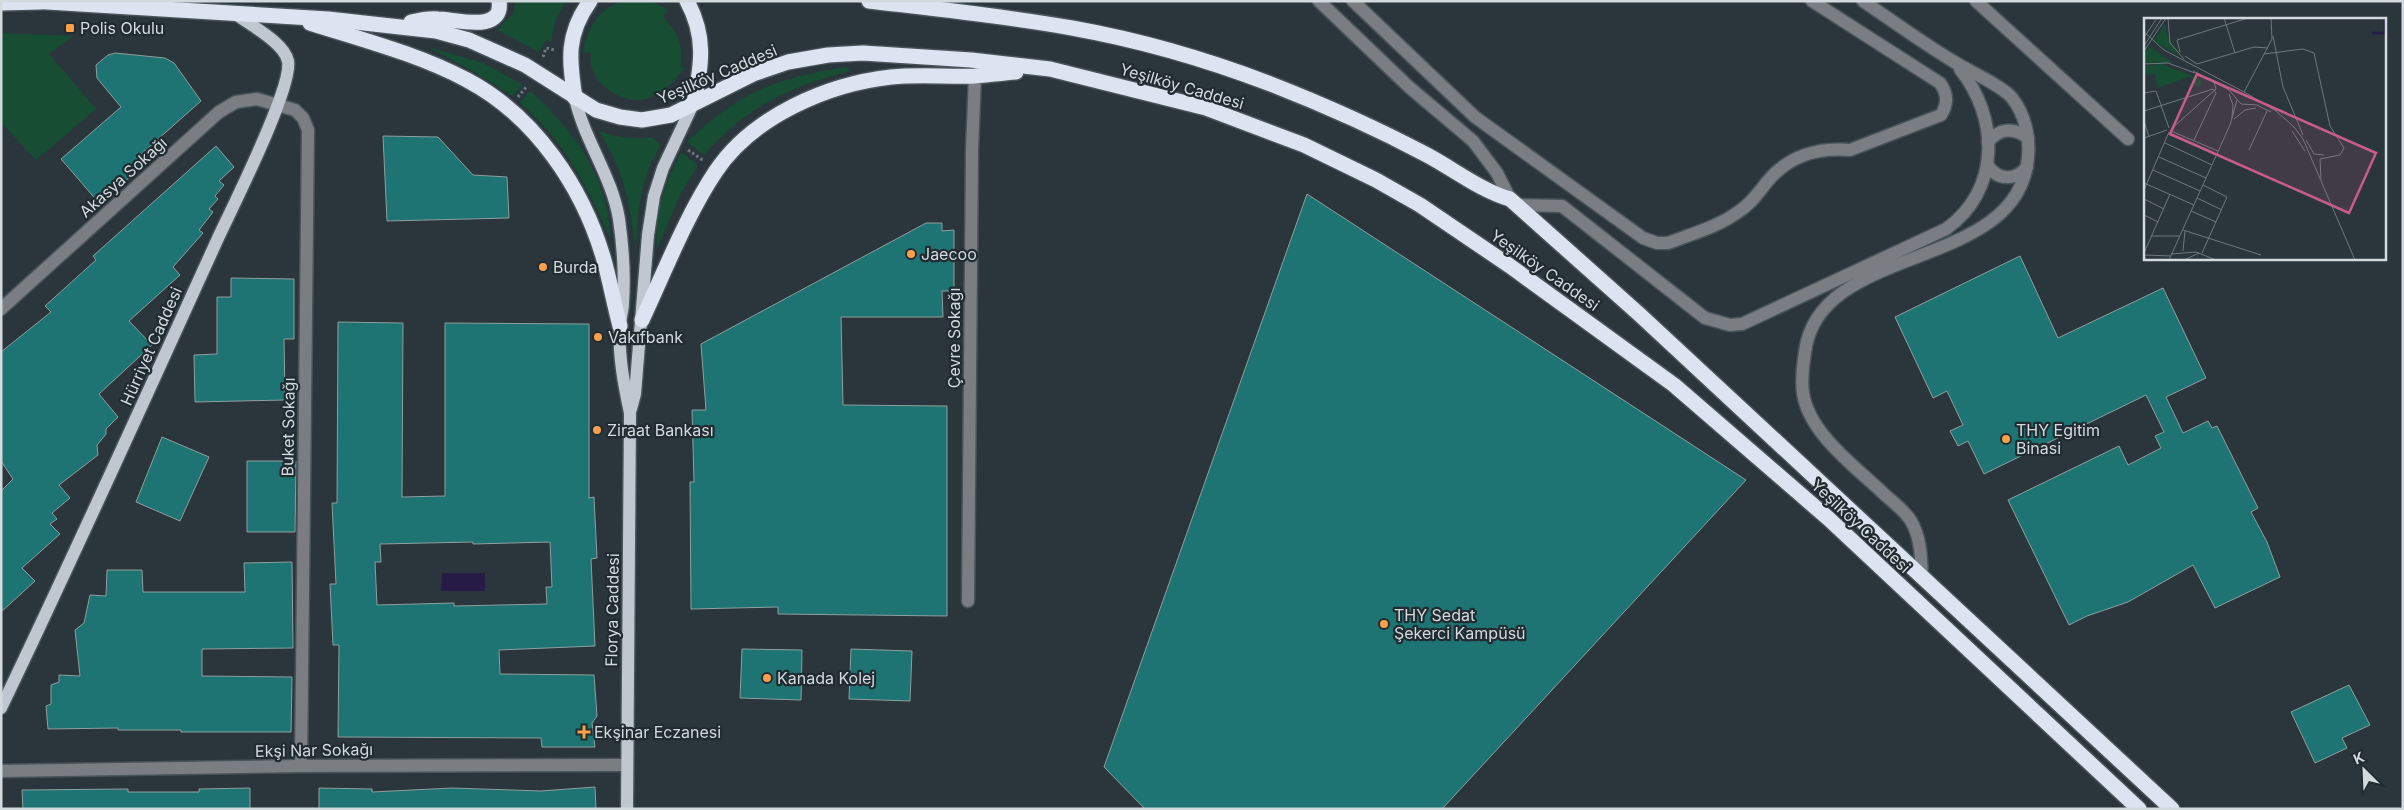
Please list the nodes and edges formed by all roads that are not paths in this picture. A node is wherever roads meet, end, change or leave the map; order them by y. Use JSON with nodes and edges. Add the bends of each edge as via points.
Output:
{"nodes":[{"id":1,"x":499,"y":1,"type":"edge"},
{"id":2,"x":590,"y":1,"type":"edge"},
{"id":3,"x":687,"y":1,"type":"edge"},
{"id":4,"x":869,"y":1,"type":"edge"},
{"id":5,"x":1319,"y":1,"type":"edge"},
{"id":6,"x":1353,"y":1,"type":"edge"},
{"id":7,"x":1812,"y":1,"type":"edge"},
{"id":8,"x":1863,"y":1,"type":"edge"},
{"id":9,"x":1976,"y":1,"type":"edge"},
{"id":10,"x":36,"y":2,"type":"edge"},
{"id":11,"x":1,"y":3,"type":"edge"},
{"id":12,"x":233,"y":12,"type":"junction"},
{"id":13,"x":290,"y":17,"type":"junction"},
{"id":14,"x":397,"y":25,"type":"junction"},
{"id":15,"x":1955,"y":63,"type":"junction"},
{"id":16,"x":1050,"y":69,"type":"junction"},
{"id":17,"x":975,"y":76,"type":"junction"},
{"id":18,"x":575,"y":98,"type":"junction"},
{"id":19,"x":694,"y":102,"type":"junction"},
{"id":20,"x":278,"y":104,"type":"junction"},
{"id":21,"x":2028,"y":138,"type":"junction"},
{"id":22,"x":2128,"y":140,"type":"dead end"},
{"id":23,"x":1988,"y":142,"type":"junction"},
{"id":24,"x":1987,"y":164,"type":"junction"},
{"id":25,"x":2027,"y":167,"type":"junction"},
{"id":26,"x":1513,"y":202,"type":"junction"},
{"id":27,"x":1,"y":309,"type":"edge"},
{"id":28,"x":642,"y":320,"type":"junction"},
{"id":29,"x":620,"y":326,"type":"junction"},
{"id":30,"x":630,"y":412,"type":"junction"},
{"id":31,"x":1922,"y":577,"type":"junction"},
{"id":32,"x":968,"y":601,"type":"dead end"},
{"id":33,"x":1,"y":708,"type":"edge"},
{"id":34,"x":627,"y":765,"type":"junction"},
{"id":35,"x":301,"y":766,"type":"junction"},
{"id":36,"x":1,"y":771,"type":"edge"},
{"id":37,"x":627,"y":809,"type":"edge"},
{"id":38,"x":2139,"y":809,"type":"edge"},
{"id":39,"x":2172,"y":809,"type":"edge"}],
"edges":[{"from":1,"to":14,"type":"highway","via":[[496,14],[489,21],[474,24],[438,18]]},
{"from":2,"to":18,"type":"highway","via":[[574,28],[570,53]]},
{"from":3,"to":19,"type":"highway","via":[[694,14],[702,47]]},
{"from":4,"to":26,"type":"highway","name":"Yeşilköy Caddesi","via":[[1072,28],[1202,60],[1358,121]]},
{"from":5,"to":26,"type":"street","via":[[1409,87],[1474,141]]},
{"from":6,"to":7,"type":"street","via":[[1475,118],[1643,238],[1668,243],[1737,213],[1778,171],[1803,155],[1834,149],[1850,150],[1941,115],[1945,109],[1946,96],[1940,83]]},
{"from":8,"to":15,"type":"street"},
{"from":9,"to":22,"type":"street"},
{"from":10,"to":11,"type":"highway","name":"Yeşilköy Caddesi"},
{"from":10,"to":12,"type":"highway","name":"Yeşilköy Caddesi"},
{"from":12,"to":13,"type":"highway","name":"Yeşilköy Caddesi"},
{"from":12,"to":20,"type":"main road","name":"Hürriyet Caddesi","via":[[275,42],[288,61]]},
{"from":13,"to":14,"type":"highway","name":"Yeşilköy Caddesi"},
{"from":13,"to":29,"type":"highway","via":[[437,66],[491,96],[532,130],[566,174],[583,208],[603,258]]},
{"from":14,"to":18,"type":"highway","name":"Yeşilköy Caddesi","via":[[436,31],[497,51],[537,72]]},
{"from":15,"to":21,"type":"street","via":[[2011,96],[2022,116]]},
{"from":15,"to":23,"type":"street","via":[[1976,94]]},
{"from":16,"to":17,"type":"highway"},
{"from":16,"to":19,"type":"highway","name":"Yeşilköy Caddesi","via":[[897,55],[828,55],[788,62],[753,74]]},
{"from":16,"to":38,"type":"highway","name":"Yeşilköy Caddesi","via":[[1206,108],[1304,146],[1376,180],[1479,245],[1630,351],[1740,440]]},
{"from":17,"to":28,"type":"highway","via":[[892,77],[856,83],[817,97],[762,125],[737,146],[716,171],[670,258]]},
{"from":17,"to":32,"type":"street","name":"Çevre Sokağı"},
{"from":18,"to":19,"type":"highway","name":"Yeşilköy Caddesi","via":[[604,112],[642,120],[671,115]]},
{"from":18,"to":29,"type":"main road","name":"Florya Caddesi","via":[[612,191],[618,218],[623,265]]},
{"from":19,"to":28,"type":"main road","name":"Florya Caddesi","via":[[663,168],[654,196]]},
{"from":20,"to":27,"type":"street","name":"Akasya Sokağı","via":[[257,99],[236,102],[219,112]]},
{"from":20,"to":33,"type":"main road","name":"Hürriyet Caddesi","via":[[70,566]]},
{"from":20,"to":35,"type":"street","name":"Buket Sokağı","via":[[295,110],[308,130]]},
{"from":21,"to":23,"type":"street","via":[[2014,130],[2006,130]]},
{"from":21,"to":25,"type":"street"},
{"from":23,"to":24,"type":"street"},
{"from":24,"to":25,"type":"street","via":[[1994,173],[2005,178],[2018,176]]},
{"from":24,"to":26,"type":"street","via":[[1975,200],[1946,229],[1742,324],[1730,325],[1705,318],[1562,206]]},
{"from":25,"to":31,"type":"street","via":[[2016,195],[1989,223],[1846,289],[1822,311],[1809,337],[1802,392],[1809,415],[1820,433],[1910,519],[1920,541]]},
{"from":26,"to":31,"type":"highway","name":"Yeşilköy Caddesi","via":[[1639,314]]},
{"from":28,"to":30,"type":"main road","name":"Florya Caddesi","via":[[635,394]]},
{"from":29,"to":30,"type":"main road","name":"Florya Caddesi"},
{"from":30,"to":34,"type":"main road","name":"Florya Caddesi"},
{"from":31,"to":39,"type":"highway","name":"Yeşilköy Caddesi"},
{"from":34,"to":35,"type":"street","name":"Ekşi Nar Sokağı"},
{"from":34,"to":37,"type":"main road","name":"Florya Caddesi"},
{"from":35,"to":36,"type":"street","name":"Ekşi Nar Sokağı"}]}
